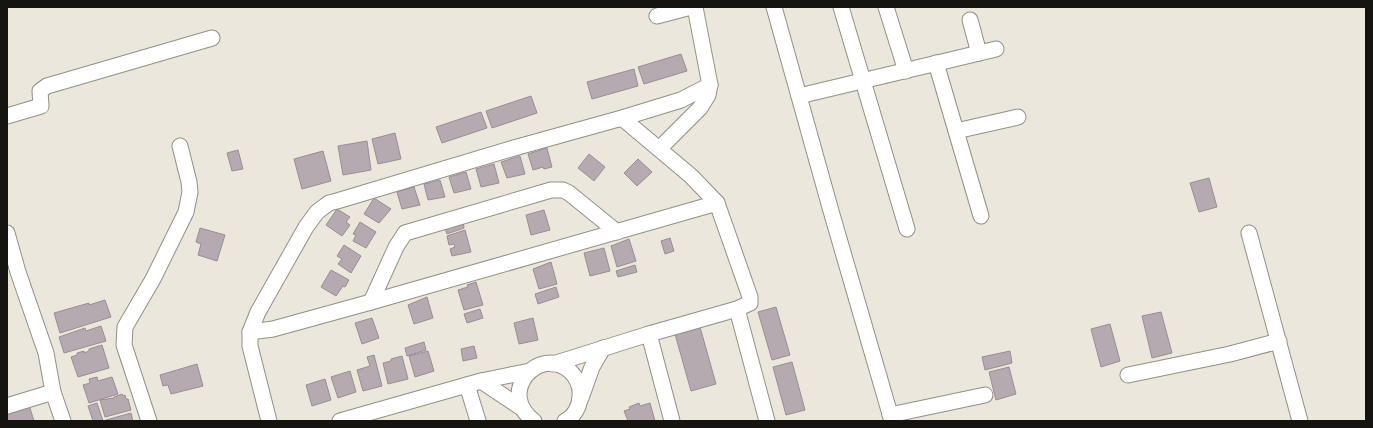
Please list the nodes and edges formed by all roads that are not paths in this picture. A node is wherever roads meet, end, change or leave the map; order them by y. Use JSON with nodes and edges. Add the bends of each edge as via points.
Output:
{"nodes":[{"id":1,"x":690,"y":7,"type":"edge"},
{"id":2,"x":695,"y":7,"type":"edge"},
{"id":3,"x":774,"y":7,"type":"edge"},
{"id":4,"x":841,"y":7,"type":"edge"},
{"id":5,"x":886,"y":7,"type":"edge"},
{"id":6,"x":657,"y":16,"type":"dead end"},
{"id":7,"x":970,"y":20,"type":"dead end"},
{"id":8,"x":212,"y":38,"type":"dead end"},
{"id":9,"x":996,"y":49,"type":"dead end"},
{"id":10,"x":979,"y":53,"type":"junction"},
{"id":11,"x":936,"y":63,"type":"junction"},
{"id":12,"x":906,"y":70,"type":"junction"},
{"id":13,"x":862,"y":81,"type":"junction"},
{"id":14,"x":710,"y":85,"type":"junction"},
{"id":15,"x":799,"y":96,"type":"junction"},
{"id":16,"x":7,"y":116,"type":"edge"},
{"id":17,"x":1018,"y":117,"type":"dead end"},
{"id":18,"x":622,"y":118,"type":"junction"},
{"id":19,"x":956,"y":131,"type":"junction"},
{"id":20,"x":180,"y":146,"type":"dead end"},
{"id":21,"x":659,"y":149,"type":"junction"},
{"id":22,"x":717,"y":203,"type":"junction"},
{"id":23,"x":982,"y":216,"type":"dead end"},
{"id":24,"x":907,"y":229,"type":"dead end"},
{"id":25,"x":617,"y":232,"type":"junction"},
{"id":26,"x":7,"y":233,"type":"edge"},
{"id":27,"x":1249,"y":233,"type":"dead end"},
{"id":28,"x":371,"y":302,"type":"junction"},
{"id":29,"x":737,"y":309,"type":"junction"},
{"id":30,"x":250,"y":332,"type":"junction"},
{"id":31,"x":649,"y":334,"type":"junction"},
{"id":32,"x":1279,"y":341,"type":"junction"},
{"id":33,"x":603,"y":348,"type":"junction"},
{"id":34,"x":553,"y":364,"type":"junction"},
{"id":35,"x":530,"y":371,"type":"junction"},
{"id":36,"x":1128,"y":376,"type":"dead end"},
{"id":37,"x":474,"y":383,"type":"junction"},
{"id":38,"x":53,"y":392,"type":"junction"},
{"id":39,"x":985,"y":395,"type":"dead end"},
{"id":40,"x":580,"y":399,"type":"junction"},
{"id":41,"x":7,"y":406,"type":"edge"},
{"id":42,"x":523,"y":410,"type":"junction"},
{"id":43,"x":385,"y":414,"type":"edge"},
{"id":44,"x":570,"y":418,"type":"edge"},
{"id":45,"x":891,"y":418,"type":"edge"},
{"id":46,"x":63,"y":421,"type":"edge"},
{"id":47,"x":149,"y":421,"type":"edge"},
{"id":48,"x":269,"y":421,"type":"edge"},
{"id":49,"x":340,"y":421,"type":"edge"},
{"id":50,"x":478,"y":421,"type":"edge"},
{"id":51,"x":534,"y":421,"type":"edge"},
{"id":52,"x":672,"y":421,"type":"edge"},
{"id":53,"x":767,"y":421,"type":"edge"},
{"id":54,"x":1300,"y":421,"type":"edge"}],
"edges":[{"from":1,"to":6,"type":"street"},
{"from":2,"to":14,"type":"street"},
{"from":3,"to":15,"type":"street"},
{"from":4,"to":13,"type":"street"},
{"from":5,"to":12,"type":"street"},
{"from":7,"to":10,"type":"street"},
{"from":8,"to":16,"type":"street","via":[[42,88],[41,106]]},
{"from":9,"to":10,"type":"street"},
{"from":10,"to":11,"type":"street"},
{"from":11,"to":12,"type":"street"},
{"from":11,"to":19,"type":"street"},
{"from":12,"to":13,"type":"street"},
{"from":13,"to":15,"type":"street"},
{"from":13,"to":24,"type":"street"},
{"from":14,"to":18,"type":"street","via":[[681,100]]},
{"from":14,"to":21,"type":"street","via":[[705,101]]},
{"from":15,"to":45,"type":"street"},
{"from":17,"to":19,"type":"street"},
{"from":18,"to":21,"type":"street"},
{"from":18,"to":30,"type":"street","via":[[322,207],[306,227],[258,312]]},
{"from":19,"to":23,"type":"street"},
{"from":20,"to":47,"type":"street","via":[[190,192],[186,212],[153,279],[125,327],[124,345]]},
{"from":21,"to":22,"type":"street","via":[[691,176]]},
{"from":22,"to":25,"type":"street"},
{"from":22,"to":29,"type":"street","via":[[750,300],[750,303]]},
{"from":25,"to":28,"type":"street"},
{"from":25,"to":28,"type":"street","via":[[569,193],[551,190],[405,232]]},
{"from":26,"to":38,"type":"street","via":[[46,353]]},
{"from":27,"to":32,"type":"street"},
{"from":28,"to":30,"type":"street","via":[[273,329]]},
{"from":29,"to":31,"type":"street"},
{"from":29,"to":53,"type":"street"},
{"from":30,"to":48,"type":"street","via":[[250,346]]},
{"from":31,"to":33,"type":"street"},
{"from":31,"to":52,"type":"street"},
{"from":32,"to":36,"type":"street"},
{"from":32,"to":54,"type":"street"},
{"from":33,"to":34,"type":"street"},
{"from":33,"to":40,"type":"street","via":[[596,358]]},
{"from":34,"to":35,"type":"street","via":[[545,364]]},
{"from":34,"to":40,"type":"street","via":[[574,375],[580,390]]},
{"from":35,"to":37,"type":"street"},
{"from":35,"to":42,"type":"street","via":[[519,389]]},
{"from":37,"to":42,"type":"street"},
{"from":37,"to":43,"type":"street"},
{"from":37,"to":50,"type":"street"},
{"from":38,"to":41,"type":"street"},
{"from":38,"to":46,"type":"street"},
{"from":39,"to":45,"type":"street"},
{"from":40,"to":44,"type":"street"},
{"from":42,"to":51,"type":"street"},
{"from":43,"to":49,"type":"street"}]}
